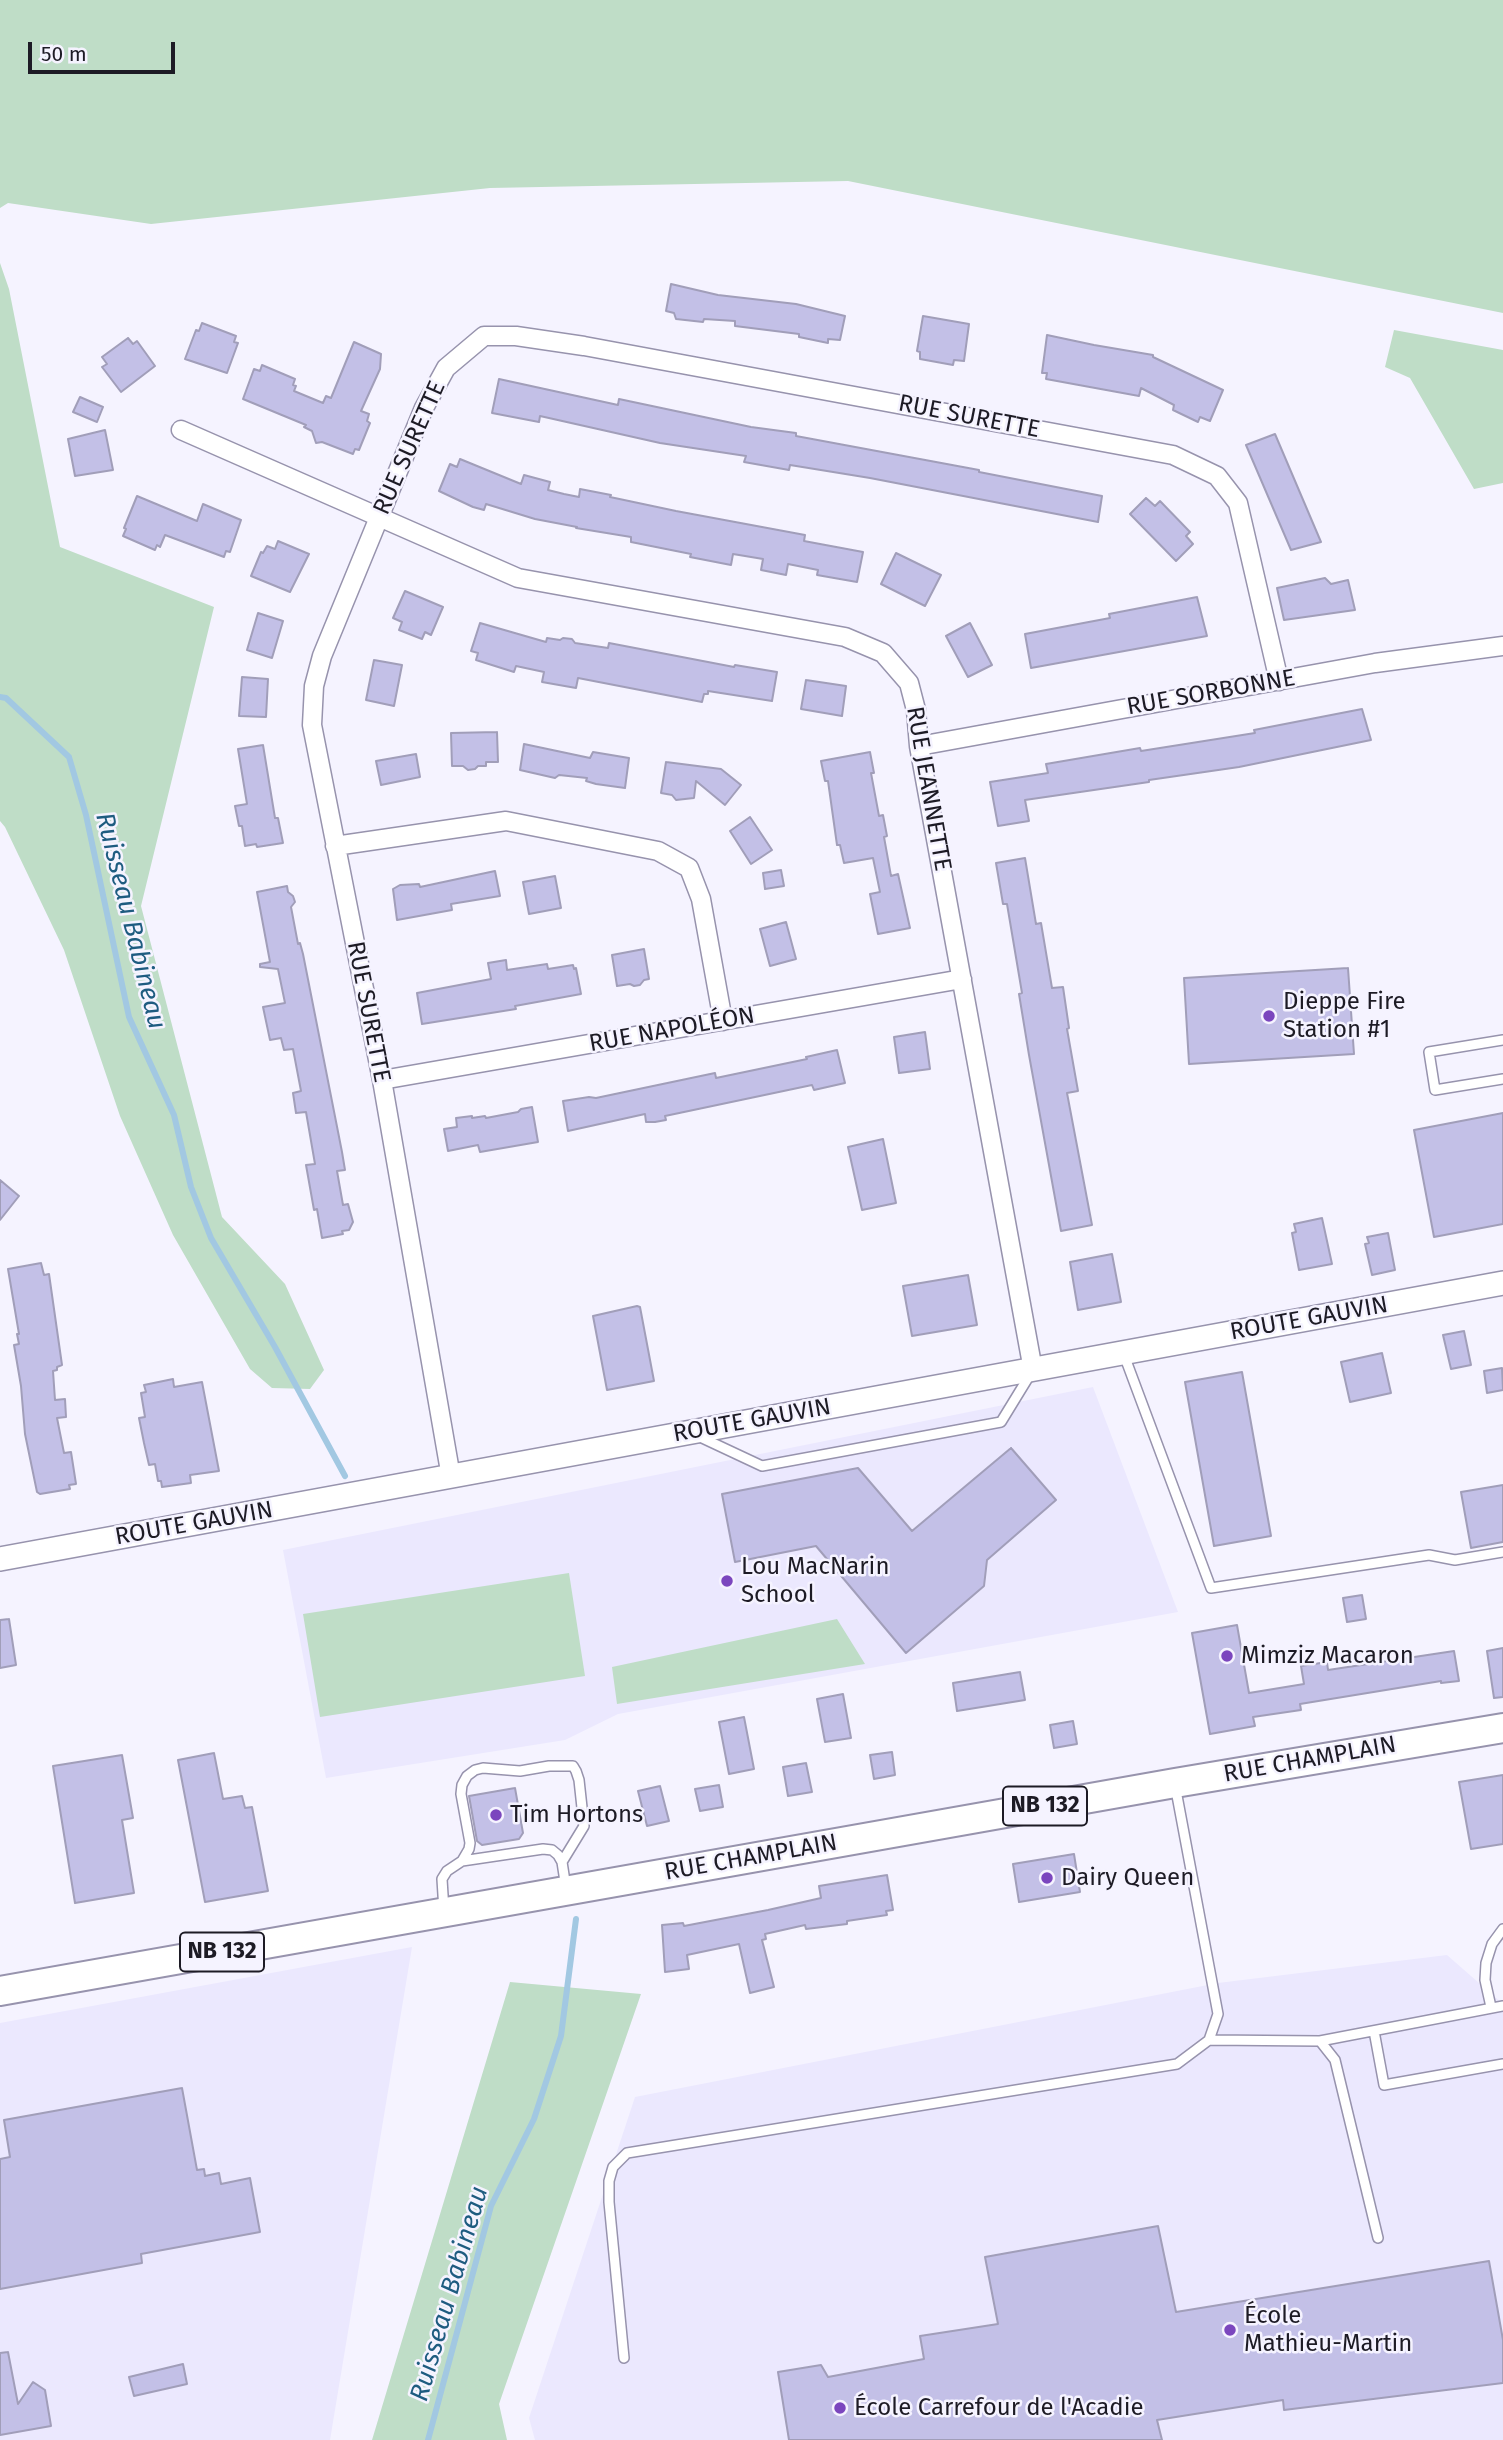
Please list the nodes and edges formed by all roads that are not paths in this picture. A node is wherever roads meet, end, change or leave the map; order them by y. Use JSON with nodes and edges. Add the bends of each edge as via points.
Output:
{"nodes":[{"id":1,"x":181,"y":430,"type":"dead end"},
{"id":2,"x":378,"y":518,"type":"junction"},
{"id":3,"x":1503,"y":646,"type":"edge"},
{"id":4,"x":1279,"y":681,"type":"junction"},
{"id":5,"x":919,"y":747,"type":"junction"},
{"id":6,"x":335,"y":846,"type":"junction"},
{"id":7,"x":962,"y":979,"type":"junction"},
{"id":8,"x":723,"y":1021,"type":"junction"},
{"id":9,"x":1503,"y":1040,"type":"edge"},
{"id":10,"x":1503,"y":1079,"type":"edge"},
{"id":11,"x":382,"y":1080,"type":"junction"},
{"id":12,"x":1503,"y":1283,"type":"edge"},
{"id":13,"x":1123,"y":1353,"type":"junction"},
{"id":14,"x":1034,"y":1370,"type":"junction"},
{"id":15,"x":690,"y":1433,"type":"junction"},
{"id":16,"x":450,"y":1477,"type":"junction"},
{"id":17,"x":1503,"y":1552,"type":"edge"},
{"id":18,"x":0,"y":1559,"type":"edge"},
{"id":19,"x":1503,"y":1728,"type":"edge"},
{"id":20,"x":1175,"y":1783,"type":"junction"},
{"id":21,"x":462,"y":1861,"type":"junction"},
{"id":22,"x":562,"y":1862,"type":"junction"},
{"id":23,"x":566,"y":1891,"type":"junction"},
{"id":24,"x":444,"y":1912,"type":"junction"},
{"id":25,"x":1503,"y":1929,"type":"edge"},
{"id":26,"x":0,"y":1991,"type":"edge"},
{"id":27,"x":1503,"y":2006,"type":"edge"},
{"id":28,"x":1491,"y":2007,"type":"junction"},
{"id":29,"x":1374,"y":2031,"type":"junction"},
{"id":30,"x":1209,"y":2040,"type":"junction"},
{"id":31,"x":1320,"y":2041,"type":"junction"},
{"id":32,"x":1503,"y":2064,"type":"edge"},
{"id":33,"x":1378,"y":2238,"type":"dead end"},
{"id":34,"x":624,"y":2358,"type":"dead end"}],
"edges":[{"from":1,"to":2,"type":"street","name":"RUE JEANNETTE"},
{"from":2,"to":4,"type":"street","name":"RUE SURETTE","via":[[424,408],[446,368],[484,336],[598,348],[1173,455],[1217,476],[1238,503]]},
{"from":2,"to":5,"type":"street","name":"RUE JEANNETTE","via":[[518,578],[858,642],[883,653],[909,682]]},
{"from":2,"to":6,"type":"street","name":"RUE SURETTE","via":[[314,685],[312,725]]},
{"from":3,"to":4,"type":"street","name":"RUE SORBONNE"},
{"from":4,"to":5,"type":"street","name":"RUE SORBONNE"},
{"from":5,"to":7,"type":"street","name":"RUE JEANNETTE"},
{"from":6,"to":8,"type":"street","via":[[506,821],[657,851],[689,868],[701,899]]},
{"from":6,"to":11,"type":"street","name":"RUE SURETTE"},
{"from":7,"to":8,"type":"street","name":"RUE NAPOLÉON"},
{"from":7,"to":14,"type":"street","name":"RUE JEANNETTE"},
{"from":8,"to":11,"type":"street","name":"RUE NAPOLÉON"},
{"from":9,"to":10,"type":"lane","via":[[1429,1052],[1435,1090]]},
{"from":11,"to":16,"type":"street","name":"RUE SURETTE"},
{"from":12,"to":13,"type":"street","name":"ROUTE GAUVIN"},
{"from":13,"to":14,"type":"street","name":"ROUTE GAUVIN"},
{"from":13,"to":17,"type":"lane","via":[[1211,1588],[1429,1555],[1455,1560]]},
{"from":14,"to":15,"type":"street","name":"ROUTE GAUVIN"},
{"from":14,"to":15,"type":"lane","via":[[1001,1422],[762,1466]]},
{"from":15,"to":16,"type":"street","name":"ROUTE GAUVIN"},
{"from":16,"to":18,"type":"street","name":"ROUTE GAUVIN"},
{"from":19,"to":20,"type":"main road","name":"RUE CHAMPLAIN","number":"NB 132"},
{"from":20,"to":23,"type":"main road","name":"RUE CHAMPLAIN","number":"NB 132"},
{"from":20,"to":30,"type":"lane","via":[[1218,2014]]},
{"from":21,"to":22,"type":"lane","via":[[543,1849],[558,1855]]},
{"from":21,"to":22,"type":"lane","via":[[470,1843],[461,1794],[467,1776],[483,1768],[520,1772],[573,1766],[584,1826]]},
{"from":21,"to":24,"type":"lane","via":[[442,1879]]},
{"from":22,"to":23,"type":"lane"},
{"from":23,"to":24,"type":"main road","name":"RUE CHAMPLAIN","number":"NB 132"},
{"from":24,"to":26,"type":"main road","name":"RUE CHAMPLAIN","number":"NB 132"},
{"from":25,"to":28,"type":"lane","via":[[1486,1963]]},
{"from":27,"to":28,"type":"lane"},
{"from":28,"to":29,"type":"lane"},
{"from":29,"to":31,"type":"lane"},
{"from":29,"to":32,"type":"lane","via":[[1384,2085]]},
{"from":30,"to":31,"type":"lane"},
{"from":30,"to":34,"type":"lane","via":[[1177,2064],[627,2153],[613,2167],[609,2192]]},
{"from":31,"to":33,"type":"lane","via":[[1335,2060]]}]}
